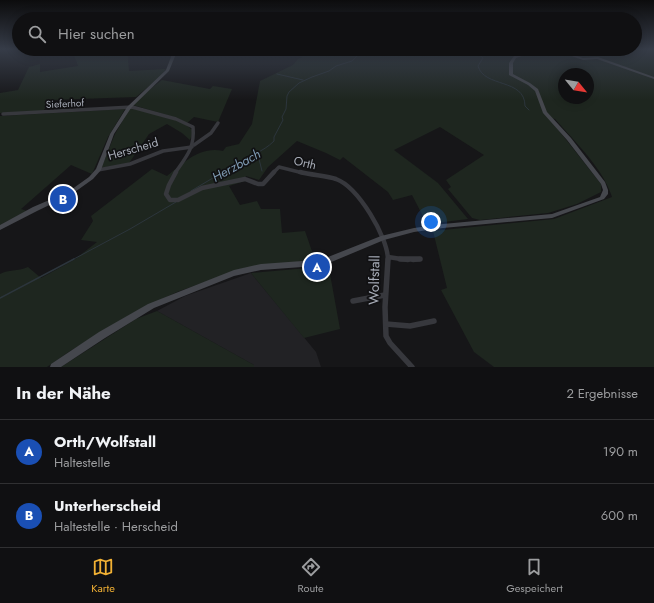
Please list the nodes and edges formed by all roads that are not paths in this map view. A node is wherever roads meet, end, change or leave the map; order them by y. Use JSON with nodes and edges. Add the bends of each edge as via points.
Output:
{"nodes":[{"id":1,"x":170,"y":66,"type":"edge"},
{"id":2,"x":511,"y":66,"type":"edge"},
{"id":3,"x":621,"y":66,"type":"edge"},
{"id":4,"x":654,"y":78,"type":"edge"},
{"id":5,"x":129,"y":107,"type":"junction"},
{"id":6,"x":3,"y":114,"type":"dead end"},
{"id":7,"x":218,"y":123,"type":"dead end"},
{"id":8,"x":193,"y":146,"type":"junction"},
{"id":9,"x":98,"y":170,"type":"junction"},
{"id":10,"x":202,"y":188,"type":"joint"},
{"id":11,"x":0,"y":228,"type":"edge"},
{"id":12,"x":383,"y":238,"type":"junction"},
{"id":13,"x":388,"y":257,"type":"junction"},
{"id":14,"x":420,"y":259,"type":"dead end"},
{"id":15,"x":385,"y":295,"type":"junction"},
{"id":16,"x":353,"y":301,"type":"dead end"},
{"id":17,"x":434,"y":321,"type":"dead end"},
{"id":18,"x":386,"y":324,"type":"junction"},
{"id":19,"x":54,"y":367,"type":"edge"},
{"id":20,"x":412,"y":367,"type":"edge"}],
"edges":[{"from":1,"to":5,"type":"main road","via":[[166,73]]},
{"from":2,"to":12,"type":"main road","via":[[511,75],[537,90],[545,112],[569,138],[603,183],[605,194],[602,198],[552,216],[431,227]]},
{"from":3,"to":4,"type":"main road"},
{"from":5,"to":6,"type":"street","name":"Sieferhof"},
{"from":5,"to":8,"type":"street","via":[[176,119],[193,128]]},
{"from":5,"to":9,"type":"main road","via":[[112,134]]},
{"from":7,"to":8,"type":"street","name":"Herscheid","via":[[207,137]]},
{"from":8,"to":9,"type":"street","name":"Herscheid","via":[[158,153],[126,165]]},
{"from":8,"to":10,"type":"street","name":"Herscheid","via":[[170,178],[166,194],[168,199],[174,201]]},
{"from":9,"to":11,"type":"main road","name":"Herscheid","via":[[76,190]]},
{"from":10,"to":12,"type":"street","name":"Orth","via":[[245,179],[263,184],[279,166],[313,176],[336,179],[360,198]]},
{"from":12,"to":13,"type":"street","name":"Wolfstall"},
{"from":12,"to":19,"type":"main road","via":[[329,260],[261,267],[222,278],[151,306]]},
{"from":13,"to":14,"type":"street"},
{"from":13,"to":15,"type":"street","name":"Wolfstall"},
{"from":15,"to":16,"type":"street"},
{"from":15,"to":18,"type":"street","name":"Wolfstall"},
{"from":17,"to":18,"type":"street","via":[[406,327]]},
{"from":18,"to":20,"type":"street","name":"Wolfstall","via":[[386,336],[390,343]]}]}
